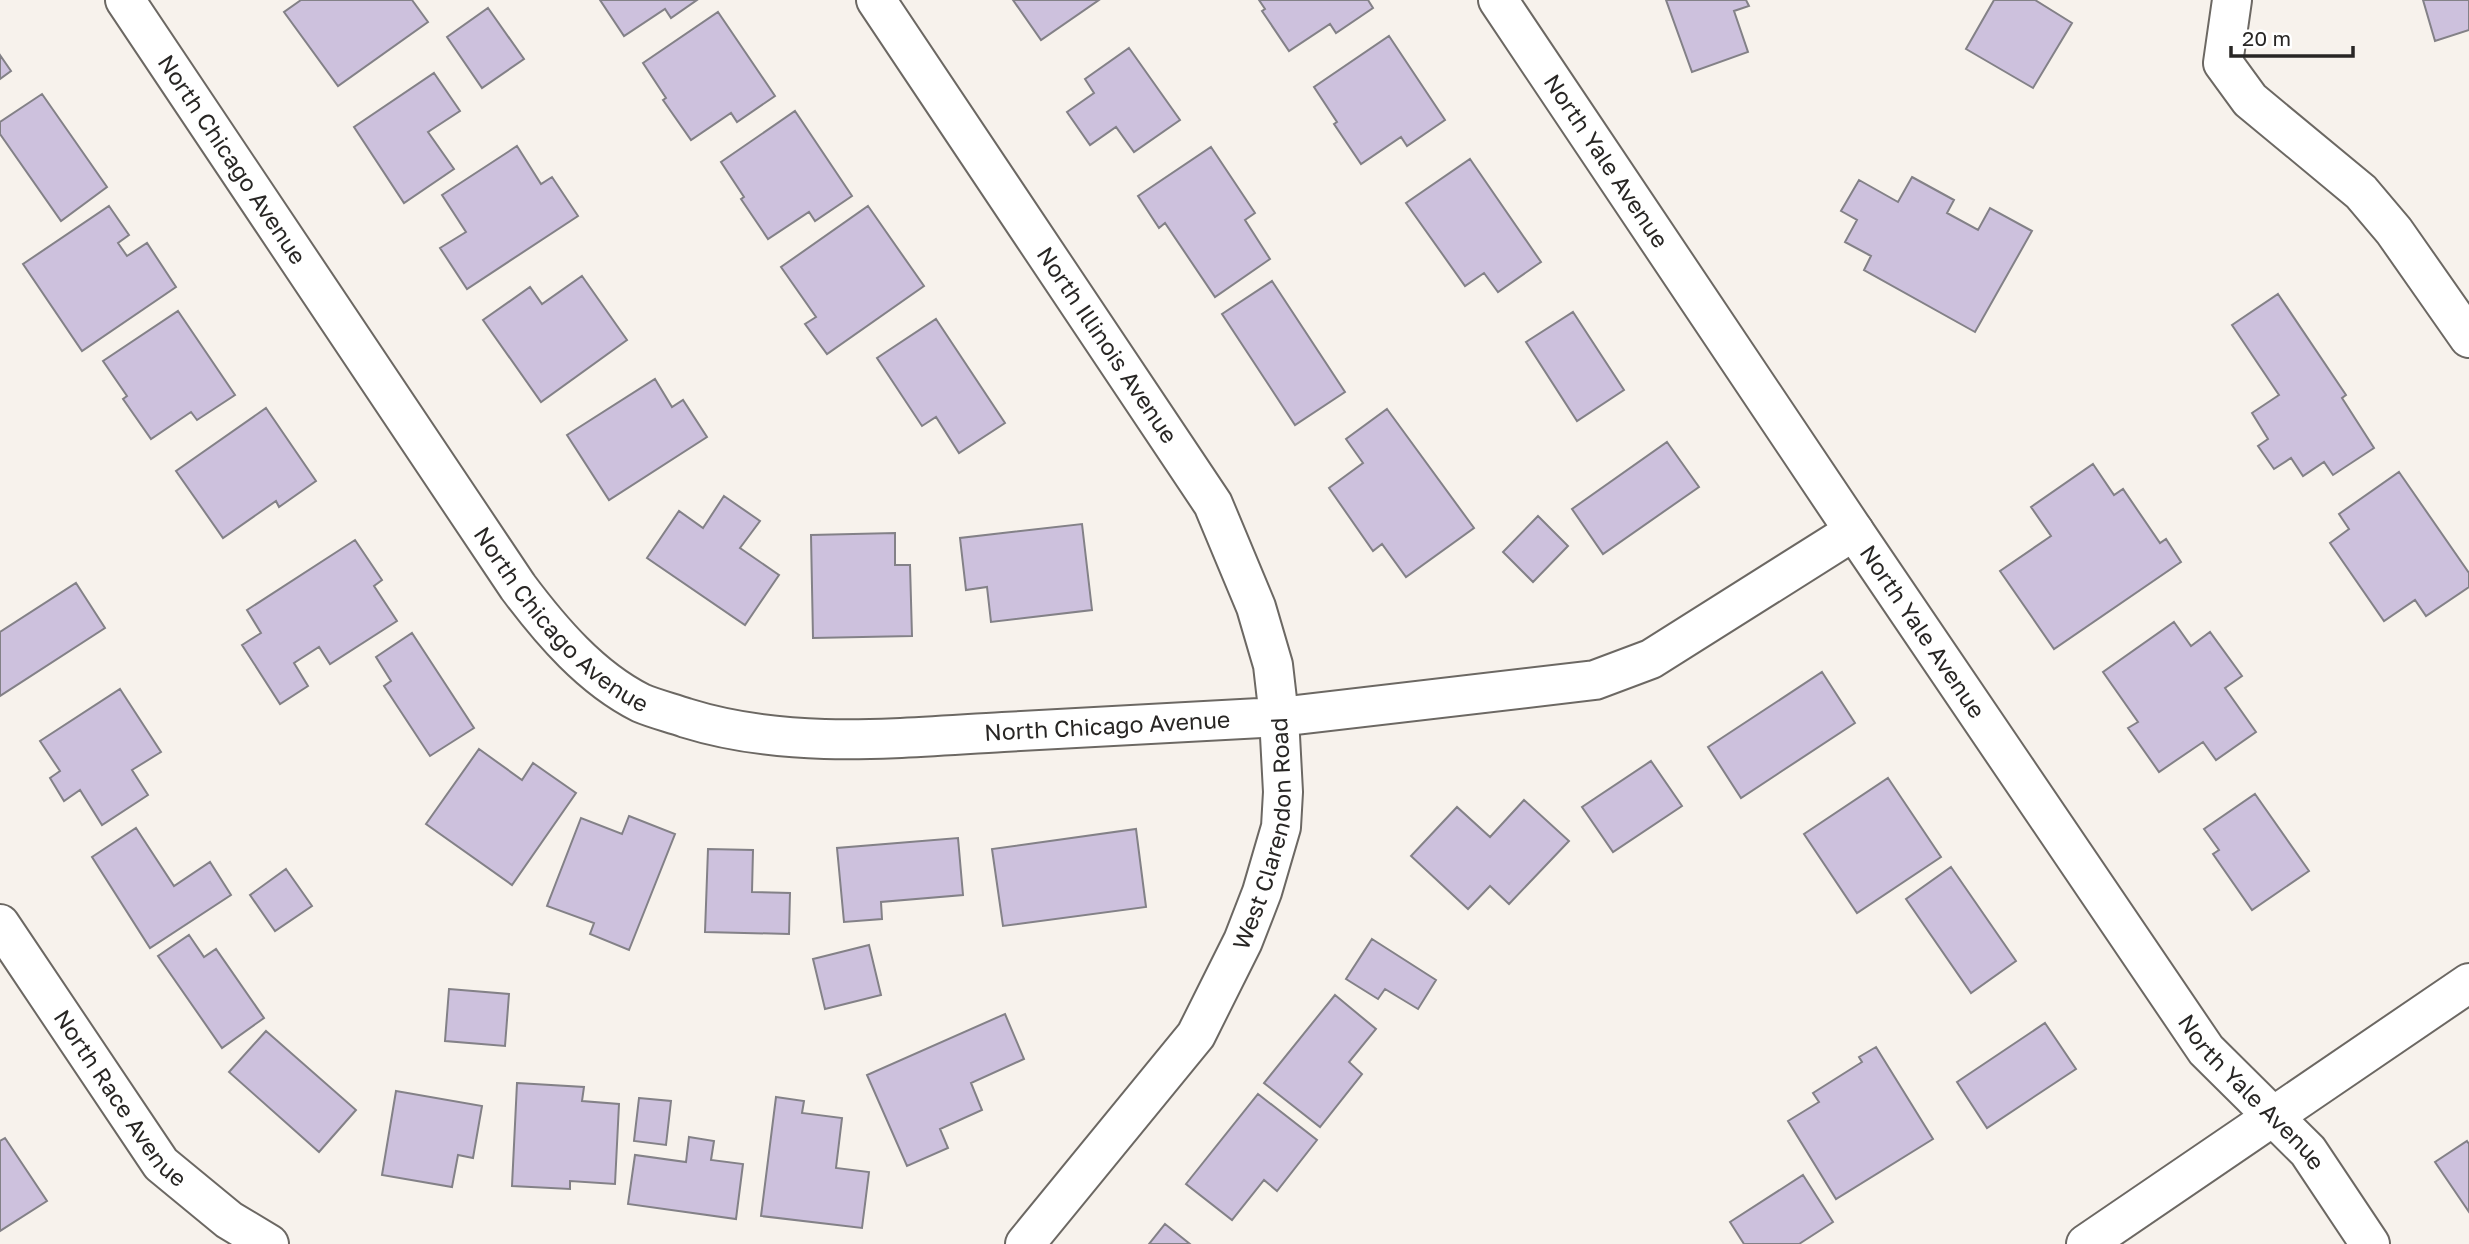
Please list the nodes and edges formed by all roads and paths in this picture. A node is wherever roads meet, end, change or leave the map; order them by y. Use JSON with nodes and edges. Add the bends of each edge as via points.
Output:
{"nodes":[{"id":1,"x":125,"y":0,"type":"edge"},
{"id":2,"x":876,"y":0,"type":"edge"},
{"id":3,"x":1498,"y":0,"type":"edge"},
{"id":4,"x":2231,"y":0,"type":"edge"},
{"id":5,"x":2469,"y":338,"type":"edge"},
{"id":6,"x":1854,"y":531,"type":"junction"},
{"id":7,"x":1279,"y":717,"type":"junction"},
{"id":8,"x":0,"y":923,"type":"edge"},
{"id":9,"x":2469,"y":983,"type":"edge"},
{"id":10,"x":2275,"y":1116,"type":"junction"},
{"id":11,"x":269,"y":1244,"type":"edge"},
{"id":12,"x":1025,"y":1244,"type":"edge"},
{"id":13,"x":2086,"y":1244,"type":"edge"},
{"id":14,"x":2370,"y":1244,"type":"edge"}],
"edges":[{"from":1,"to":7,"type":"street","name":"North Chicago Avenue","via":[[544,623],[606,680],[641,702],[718,728],[841,741]]},
{"from":2,"to":7,"type":"street","name":"North Illinois Avenue","via":[[1213,504],[1256,607],[1273,665]]},
{"from":3,"to":6,"type":"street","name":"North Yale Avenue"},
{"from":4,"to":5,"type":"street","via":[[2223,63],[2250,100],[2361,192]]},
{"from":6,"to":7,"type":"street","name":"West Clarendon Road","via":[[1651,659],[1595,680]]},
{"from":6,"to":10,"type":"street","name":"North Yale Avenue","via":[[2206,1050]]},
{"from":7,"to":12,"type":"street","name":"West Clarendon Road","via":[[1281,827],[1243,941],[1196,1035]]},
{"from":8,"to":11,"type":"street","name":"North Race Avenue","via":[[161,1164],[229,1220]]},
{"from":9,"to":10,"type":"street"},
{"from":10,"to":13,"type":"street"},
{"from":10,"to":14,"type":"street","name":"North Yale Avenue","via":[[2308,1152]]}]}
